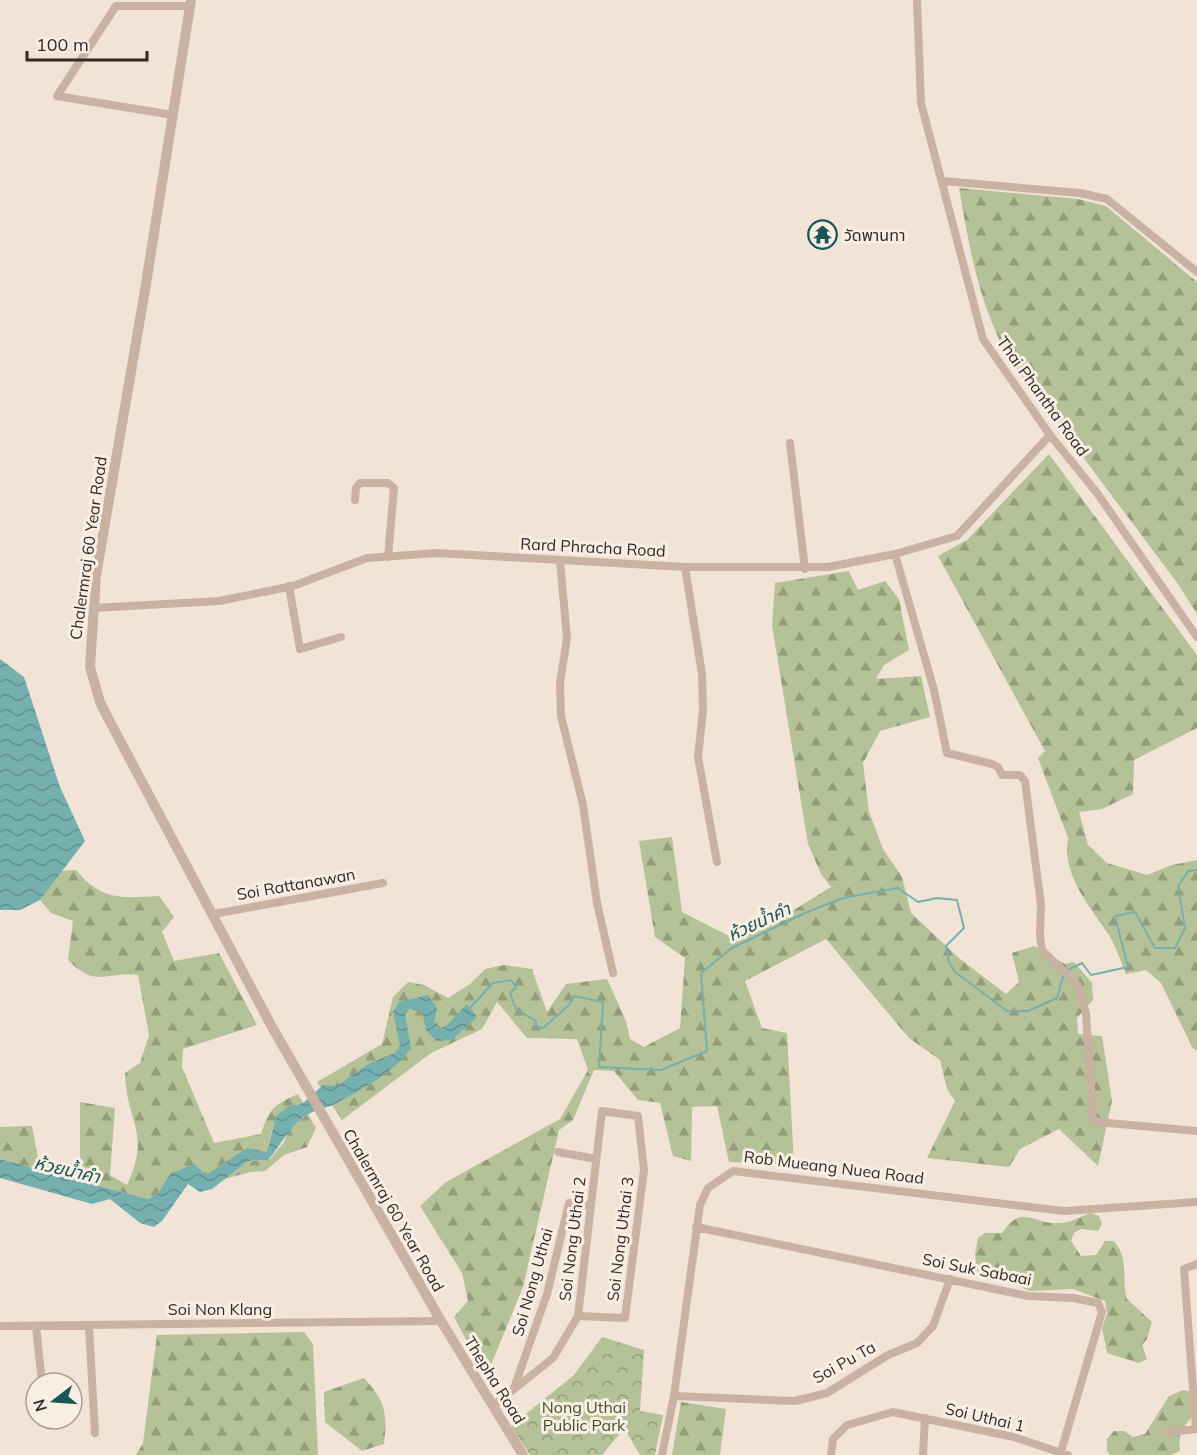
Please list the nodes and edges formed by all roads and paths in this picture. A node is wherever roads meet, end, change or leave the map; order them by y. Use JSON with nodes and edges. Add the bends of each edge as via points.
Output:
{"nodes":[{"id":1,"x":917,"y":0,"type":"edge"},
{"id":2,"x":190,"y":3,"type":"edge"},
{"id":3,"x":173,"y":115,"type":"junction"},
{"id":4,"x":942,"y":181,"type":"junction"},
{"id":5,"x":1197,"y":272,"type":"edge"},
{"id":6,"x":1050,"y":435,"type":"junction"},
{"id":7,"x":790,"y":443,"type":"dead end"},
{"id":8,"x":355,"y":500,"type":"dead end"},
{"id":9,"x":895,"y":554,"type":"junction"},
{"id":10,"x":388,"y":557,"type":"junction"},
{"id":11,"x":560,"y":560,"type":"junction"},
{"id":12,"x":685,"y":567,"type":"junction"},
{"id":13,"x":805,"y":568,"type":"junction"},
{"id":14,"x":289,"y":586,"type":"junction"},
{"id":15,"x":93,"y":608,"type":"junction"},
{"id":16,"x":1197,"y":636,"type":"edge"},
{"id":17,"x":341,"y":637,"type":"dead end"},
{"id":18,"x":717,"y":862,"type":"dead end"},
{"id":19,"x":383,"y":883,"type":"dead end"},
{"id":20,"x":214,"y":914,"type":"junction"},
{"id":21,"x":614,"y":973,"type":"dead end"},
{"id":22,"x":602,"y":1111,"type":"joint"},
{"id":23,"x":1197,"y":1131,"type":"edge"},
{"id":24,"x":558,"y":1152,"type":"dead end"},
{"id":25,"x":596,"y":1159,"type":"junction"},
{"id":26,"x":1197,"y":1202,"type":"edge"},
{"id":27,"x":591,"y":1206,"type":"junction"},
{"id":28,"x":696,"y":1227,"type":"junction"},
{"id":29,"x":1197,"y":1264,"type":"edge"},
{"id":30,"x":950,"y":1279,"type":"junction"},
{"id":31,"x":578,"y":1316,"type":"junction"},
{"id":32,"x":441,"y":1321,"type":"junction"},
{"id":33,"x":1193,"y":1321,"type":"edge"},
{"id":34,"x":0,"y":1326,"type":"edge"},
{"id":35,"x":36,"y":1326,"type":"junction"},
{"id":36,"x":89,"y":1326,"type":"junction"},
{"id":37,"x":41,"y":1371,"type":"edge"},
{"id":38,"x":1195,"y":1376,"type":"edge"},
{"id":39,"x":513,"y":1389,"type":"junction"},
{"id":40,"x":674,"y":1396,"type":"junction"},
{"id":41,"x":493,"y":1406,"type":"junction"},
{"id":42,"x":925,"y":1418,"type":"junction"},
{"id":43,"x":1196,"y":1429,"type":"edge"},
{"id":44,"x":1168,"y":1432,"type":"dead end"},
{"id":45,"x":95,"y":1433,"type":"dead end"},
{"id":46,"x":1063,"y":1454,"type":"edge"},
{"id":47,"x":523,"y":1455,"type":"edge"},
{"id":48,"x":662,"y":1455,"type":"edge"},
{"id":49,"x":831,"y":1455,"type":"edge"},
{"id":50,"x":923,"y":1455,"type":"edge"}],
"edges":[{"from":1,"to":4,"type":"street","name":"Thai Phantha Road","via":[[921,103]]},
{"from":2,"to":3,"type":"street","name":"Chalermraj 60 Year Road"},
{"from":2,"to":3,"type":"street","via":[[116,6],[57,96]]},
{"from":3,"to":15,"type":"street","name":"Chalermraj 60 Year Road"},
{"from":4,"to":5,"type":"street","via":[[1080,193],[1107,199]]},
{"from":4,"to":6,"type":"street","name":"Thai Phantha Road","via":[[982,339]]},
{"from":6,"to":9,"type":"street","name":"Rard Phracha Road","via":[[957,536]]},
{"from":6,"to":16,"type":"street","name":"Thai Phantha Road","via":[[1097,493]]},
{"from":7,"to":13,"type":"street"},
{"from":8,"to":10,"type":"street","via":[[360,483],[388,483],[394,488]]},
{"from":9,"to":13,"type":"street","name":"Rard Phracha Road"},
{"from":9,"to":23,"type":"street","via":[[934,690],[947,753],[992,764],[1002,775],[1020,775],[1025,781],[1041,905],[1042,950],[1077,984],[1086,1013],[1093,1119]]},
{"from":10,"to":11,"type":"street","name":"Rard Phracha Road","via":[[437,553]]},
{"from":10,"to":14,"type":"street","name":"Rard Phracha Road","via":[[367,558]]},
{"from":11,"to":12,"type":"street","name":"Rard Phracha Road"},
{"from":11,"to":21,"type":"street","via":[[567,638],[560,682],[561,716],[583,805],[597,903]]},
{"from":12,"to":13,"type":"street","name":"Rard Phracha Road"},
{"from":12,"to":18,"type":"street","via":[[702,674],[698,757]]},
{"from":14,"to":15,"type":"street","name":"Rard Phracha Road","via":[[219,601]]},
{"from":14,"to":17,"type":"street","via":[[300,649]]},
{"from":15,"to":20,"type":"street","name":"Chalermraj 60 Year Road","via":[[90,667],[100,702]]},
{"from":19,"to":20,"type":"street","name":"Soi Rattanawan"},
{"from":20,"to":32,"type":"street","name":"Chalermraj 60 Year Road","via":[[272,1027]]},
{"from":22,"to":25,"type":"street","name":"Soi Nong Uthai 2"},
{"from":22,"to":31,"type":"street","name":"Soi Nong Uthai 3","via":[[638,1116],[644,1170],[625,1318]]},
{"from":24,"to":25,"type":"street"},
{"from":25,"to":27,"type":"street","name":"Soi Nong Uthai 2"},
{"from":26,"to":28,"type":"street","name":"Rob Mueang Nuea Road","via":[[1064,1210],[733,1171],[708,1188]]},
{"from":27,"to":31,"type":"street","name":"Soi Nong Uthai 2"},
{"from":27,"to":39,"type":"street","name":"Soi Nong Uthai","via":[[569,1203],[547,1294]]},
{"from":28,"to":30,"type":"street","name":"Soi Suk Sabaai"},
{"from":28,"to":40,"type":"street","name":"Rob Mueang Nuea Road"},
{"from":29,"to":33,"type":"street","via":[[1184,1269]]},
{"from":30,"to":40,"type":"street","name":"Soi Pu Ta","via":[[933,1326],[917,1343],[888,1355],[827,1393],[795,1401]]},
{"from":30,"to":46,"type":"street","name":"Soi Suk Sabaai","via":[[1028,1296],[1073,1298],[1101,1306]]},
{"from":31,"to":39,"type":"street","name":"Soi Nong Uthai 2","via":[[553,1358]]},
{"from":32,"to":36,"type":"street","name":"Soi Non Klang"},
{"from":32,"to":41,"type":"street","name":"Thepha Road"},
{"from":33,"to":38,"type":"street"},
{"from":34,"to":35,"type":"street","name":"Soi Non Klang"},
{"from":35,"to":36,"type":"street","name":"Soi Non Klang"},
{"from":35,"to":37,"type":"street"},
{"from":36,"to":45,"type":"street"},
{"from":38,"to":43,"type":"street"},
{"from":39,"to":41,"type":"street","name":"Soi Nong Uthai 2"},
{"from":40,"to":48,"type":"street","name":"Rob Mueang Nuea Road"},
{"from":41,"to":47,"type":"street","name":"Thepha Road"},
{"from":42,"to":46,"type":"street","name":"Soi Uthai 1","via":[[1014,1437]]},
{"from":42,"to":49,"type":"street","name":"Soi Uthai 1","via":[[893,1412],[847,1425],[833,1440]]},
{"from":42,"to":50,"type":"street"},
{"from":43,"to":44,"type":"street"}]}
